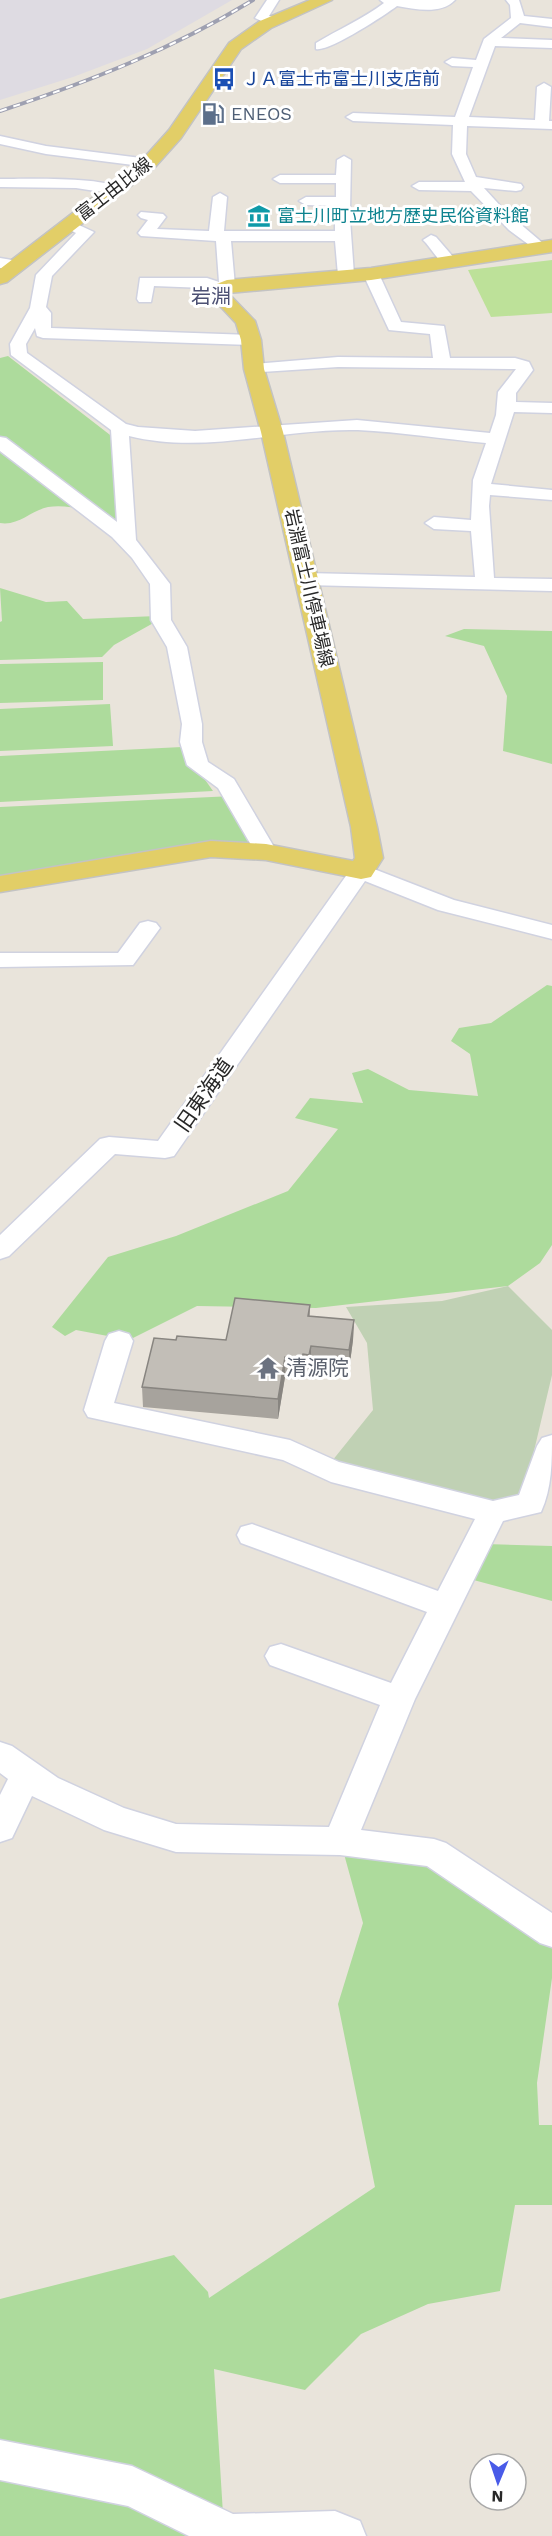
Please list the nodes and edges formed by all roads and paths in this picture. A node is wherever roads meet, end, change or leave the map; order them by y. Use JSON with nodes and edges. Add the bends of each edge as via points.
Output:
{"nodes":[{"id":1,"x":273,"y":0,"type":"edge"},
{"id":2,"x":324,"y":0,"type":"edge"},
{"id":3,"x":449,"y":0,"type":"edge"},
{"id":4,"x":512,"y":0,"type":"edge"},
{"id":5,"x":390,"y":1,"type":"edge"},
{"id":6,"x":518,"y":19,"type":"junction"},
{"id":7,"x":273,"y":21,"type":"junction"},
{"id":8,"x":552,"y":23,"type":"edge"},
{"id":9,"x":488,"y":44,"type":"junction"},
{"id":10,"x":552,"y":44,"type":"edge"},
{"id":11,"x":321,"y":46,"type":"dead end"},
{"id":12,"x":470,"y":46,"type":"dead end"},
{"id":13,"x":452,"y":62,"type":"dead end"},
{"id":14,"x":481,"y":64,"type":"junction"},
{"id":15,"x":544,"y":87,"type":"dead end"},
{"id":16,"x":354,"y":117,"type":"dead end"},
{"id":17,"x":461,"y":121,"type":"junction"},
{"id":18,"x":547,"y":125,"type":"edge"},
{"id":19,"x":0,"y":140,"type":"edge"},
{"id":20,"x":46,"y":150,"type":"junction"},
{"id":21,"x":149,"y":163,"type":"junction"},
{"id":22,"x":317,"y":168,"type":"dead end"},
{"id":23,"x":344,"y":169,"type":"junction"},
{"id":24,"x":280,"y":179,"type":"dead end"},
{"id":25,"x":0,"y":181,"type":"edge"},
{"id":26,"x":475,"y":184,"type":"junction"},
{"id":27,"x":419,"y":186,"type":"dead end"},
{"id":28,"x":516,"y":187,"type":"dead end"},
{"id":29,"x":114,"y":190,"type":"junction"},
{"id":30,"x":220,"y":197,"type":"dead end"},
{"id":31,"x":306,"y":201,"type":"dead end"},
{"id":32,"x":343,"y":208,"type":"junction"},
{"id":33,"x":146,"y":215,"type":"dead end"},
{"id":34,"x":420,"y":215,"type":"dead end"},
{"id":35,"x":68,"y":225,"type":"junction"},
{"id":36,"x":220,"y":236,"type":"junction"},
{"id":37,"x":342,"y":237,"type":"junction"},
{"id":38,"x":430,"y":240,"type":"dead end"},
{"id":39,"x":546,"y":247,"type":"edge"},
{"id":40,"x":449,"y":262,"type":"junction"},
{"id":41,"x":0,"y":263,"type":"edge"},
{"id":42,"x":18,"y":265,"type":"junction"},
{"id":43,"x":371,"y":274,"type":"junction"},
{"id":44,"x":346,"y":275,"type":"junction"},
{"id":45,"x":0,"y":278,"type":"edge"},
{"id":46,"x":223,"y":287,"type":"junction"},
{"id":47,"x":145,"y":299,"type":"dead end"},
{"id":48,"x":38,"y":308,"type":"junction"},
{"id":49,"x":251,"y":340,"type":"junction"},
{"id":50,"x":442,"y":362,"type":"junction"},
{"id":51,"x":254,"y":369,"type":"junction"},
{"id":52,"x":509,"y":406,"type":"junction"},
{"id":53,"x":552,"y":408,"type":"edge"},
{"id":54,"x":120,"y":428,"type":"junction"},
{"id":55,"x":272,"y":431,"type":"junction"},
{"id":56,"x":497,"y":439,"type":"junction"},
{"id":57,"x":0,"y":442,"type":"edge"},
{"id":58,"x":482,"y":489,"type":"junction"},
{"id":59,"x":552,"y":495,"type":"edge"},
{"id":60,"x":434,"y":523,"type":"dead end"},
{"id":61,"x":480,"y":526,"type":"junction"},
{"id":62,"x":128,"y":542,"type":"junction"},
{"id":63,"x":306,"y":579,"type":"junction"},
{"id":64,"x":485,"y":582,"type":"junction"},
{"id":65,"x":552,"y":585,"type":"edge"},
{"id":66,"x":266,"y":852,"type":"junction"},
{"id":67,"x":361,"y":871,"type":"junction"},
{"id":68,"x":0,"y":884,"type":"edge"},
{"id":69,"x":148,"y":928,"type":"dead end"},
{"id":70,"x":552,"y":932,"type":"edge"},
{"id":71,"x":0,"y":960,"type":"edge"},
{"id":72,"x":0,"y":1250,"type":"edge"},
{"id":73,"x":119,"y":1341,"type":"dead end"},
{"id":74,"x":552,"y":1446,"type":"edge"},
{"id":75,"x":493,"y":1512,"type":"junction"},
{"id":76,"x":252,"y":1535,"type":"dead end"},
{"id":77,"x":446,"y":1607,"type":"junction"},
{"id":78,"x":281,"y":1656,"type":"dead end"},
{"id":79,"x":399,"y":1699,"type":"junction"},
{"id":80,"x":0,"y":1755,"type":"edge"},
{"id":81,"x":27,"y":1774,"type":"junction"},
{"id":82,"x":0,"y":1828,"type":"edge"},
{"id":83,"x":340,"y":1841,"type":"junction"},
{"id":84,"x":552,"y":1932,"type":"edge"},
{"id":85,"x":0,"y":2460,"type":"edge"},
{"id":86,"x":345,"y":2536,"type":"edge"}],
"edges":[{"from":1,"to":7,"type":"street","via":[[261,18]]},
{"from":2,"to":7,"type":"main road","name":"富士由比線"},
{"from":3,"to":5,"type":"street","via":[[423,5]]},
{"from":4,"to":6,"type":"street"},
{"from":5,"to":11,"type":"street","via":[[367,22]]},
{"from":6,"to":8,"type":"street"},
{"from":6,"to":9,"type":"street"},
{"from":7,"to":21,"type":"main road","name":"富士由比線","via":[[235,46],[175,134]]},
{"from":9,"to":10,"type":"street"},
{"from":9,"to":12,"type":"street"},
{"from":9,"to":14,"type":"street"},
{"from":13,"to":14,"type":"street"},
{"from":14,"to":17,"type":"street"},
{"from":15,"to":18,"type":"street"},
{"from":16,"to":17,"type":"street"},
{"from":17,"to":18,"type":"street"},
{"from":17,"to":26,"type":"street","via":[[460,155]]},
{"from":19,"to":20,"type":"street"},
{"from":20,"to":21,"type":"street"},
{"from":20,"to":25,"type":"street"},
{"from":21,"to":29,"type":"main road","name":"富士由比線"},
{"from":22,"to":23,"type":"street"},
{"from":23,"to":24,"type":"street"},
{"from":23,"to":32,"type":"street"},
{"from":25,"to":29,"type":"street"},
{"from":26,"to":27,"type":"street"},
{"from":26,"to":28,"type":"street"},
{"from":26,"to":39,"type":"street","via":[[500,217]]},
{"from":29,"to":35,"type":"main road","name":"富士由比線"},
{"from":30,"to":36,"type":"street"},
{"from":31,"to":32,"type":"street"},
{"from":32,"to":34,"type":"street"},
{"from":32,"to":37,"type":"street"},
{"from":33,"to":36,"type":"street","via":[[158,217],[146,233],[158,239]]},
{"from":35,"to":42,"type":"main road","name":"富士由比線"},
{"from":35,"to":48,"type":"street","via":[[86,232],[44,275]]},
{"from":36,"to":37,"type":"street"},
{"from":36,"to":46,"type":"street"},
{"from":37,"to":44,"type":"street"},
{"from":38,"to":40,"type":"street"},
{"from":39,"to":40,"type":"main road"},
{"from":40,"to":43,"type":"main road"},
{"from":41,"to":42,"type":"street"},
{"from":42,"to":45,"type":"main road","name":"富士由比線"},
{"from":43,"to":44,"type":"main road"},
{"from":43,"to":50,"type":"street","via":[[395,327],[438,329]]},
{"from":44,"to":46,"type":"main road"},
{"from":46,"to":47,"type":"street","via":[[146,281]]},
{"from":46,"to":49,"type":"main road","name":"岩淵富士川停車場線","via":[[216,291],[245,321]]},
{"from":48,"to":49,"type":"street","via":[[43,313],[43,333]]},
{"from":48,"to":54,"type":"street","via":[[18,344],[19,355]]},
{"from":49,"to":51,"type":"main road","name":"岩淵富士川停車場線"},
{"from":50,"to":51,"type":"street","via":[[338,362]]},
{"from":50,"to":52,"type":"street","via":[[523,366],[525,370],[507,392]]},
{"from":51,"to":55,"type":"main road","name":"岩淵富士川停車場線"},
{"from":52,"to":53,"type":"street"},
{"from":52,"to":56,"type":"street"},
{"from":54,"to":55,"type":"street","via":[[171,435]]},
{"from":54,"to":62,"type":"street"},
{"from":55,"to":56,"type":"street","via":[[357,425]]},
{"from":55,"to":63,"type":"main road","name":"岩淵富士川停車場線"},
{"from":56,"to":58,"type":"street"},
{"from":57,"to":62,"type":"street"},
{"from":58,"to":59,"type":"street"},
{"from":58,"to":61,"type":"street"},
{"from":60,"to":61,"type":"street"},
{"from":61,"to":64,"type":"street"},
{"from":62,"to":66,"type":"street","via":[[160,584],[161,620],[177,647],[198,765],[226,784]]},
{"from":63,"to":64,"type":"street"},
{"from":63,"to":67,"type":"main road","name":"岩淵富士川停車場線","via":[[364,827],[369,858]]},
{"from":64,"to":65,"type":"street"},
{"from":66,"to":67,"type":"main road"},
{"from":66,"to":68,"type":"main road","via":[[199,850]]},
{"from":67,"to":70,"type":"street","via":[[446,905]]},
{"from":67,"to":72,"type":"street","name":"旧東海道","via":[[165,1150],[109,1145]]},
{"from":69,"to":71,"type":"street","via":[[125,960]]},
{"from":73,"to":75,"type":"street","via":[[98,1410],[290,1451],[331,1470]]},
{"from":74,"to":75,"type":"street","via":[[531,1504]]},
{"from":75,"to":77,"type":"street"},
{"from":76,"to":77,"type":"street"},
{"from":77,"to":79,"type":"street"},
{"from":78,"to":79,"type":"street"},
{"from":79,"to":83,"type":"street"},
{"from":80,"to":81,"type":"street"},
{"from":81,"to":82,"type":"street"},
{"from":81,"to":83,"type":"street","via":[[46,1788],[116,1820],[176,1838]]},
{"from":83,"to":84,"type":"street","via":[[434,1853]]},
{"from":85,"to":86,"type":"street","via":[[132,2486],[231,2535],[334,2532]]}]}
